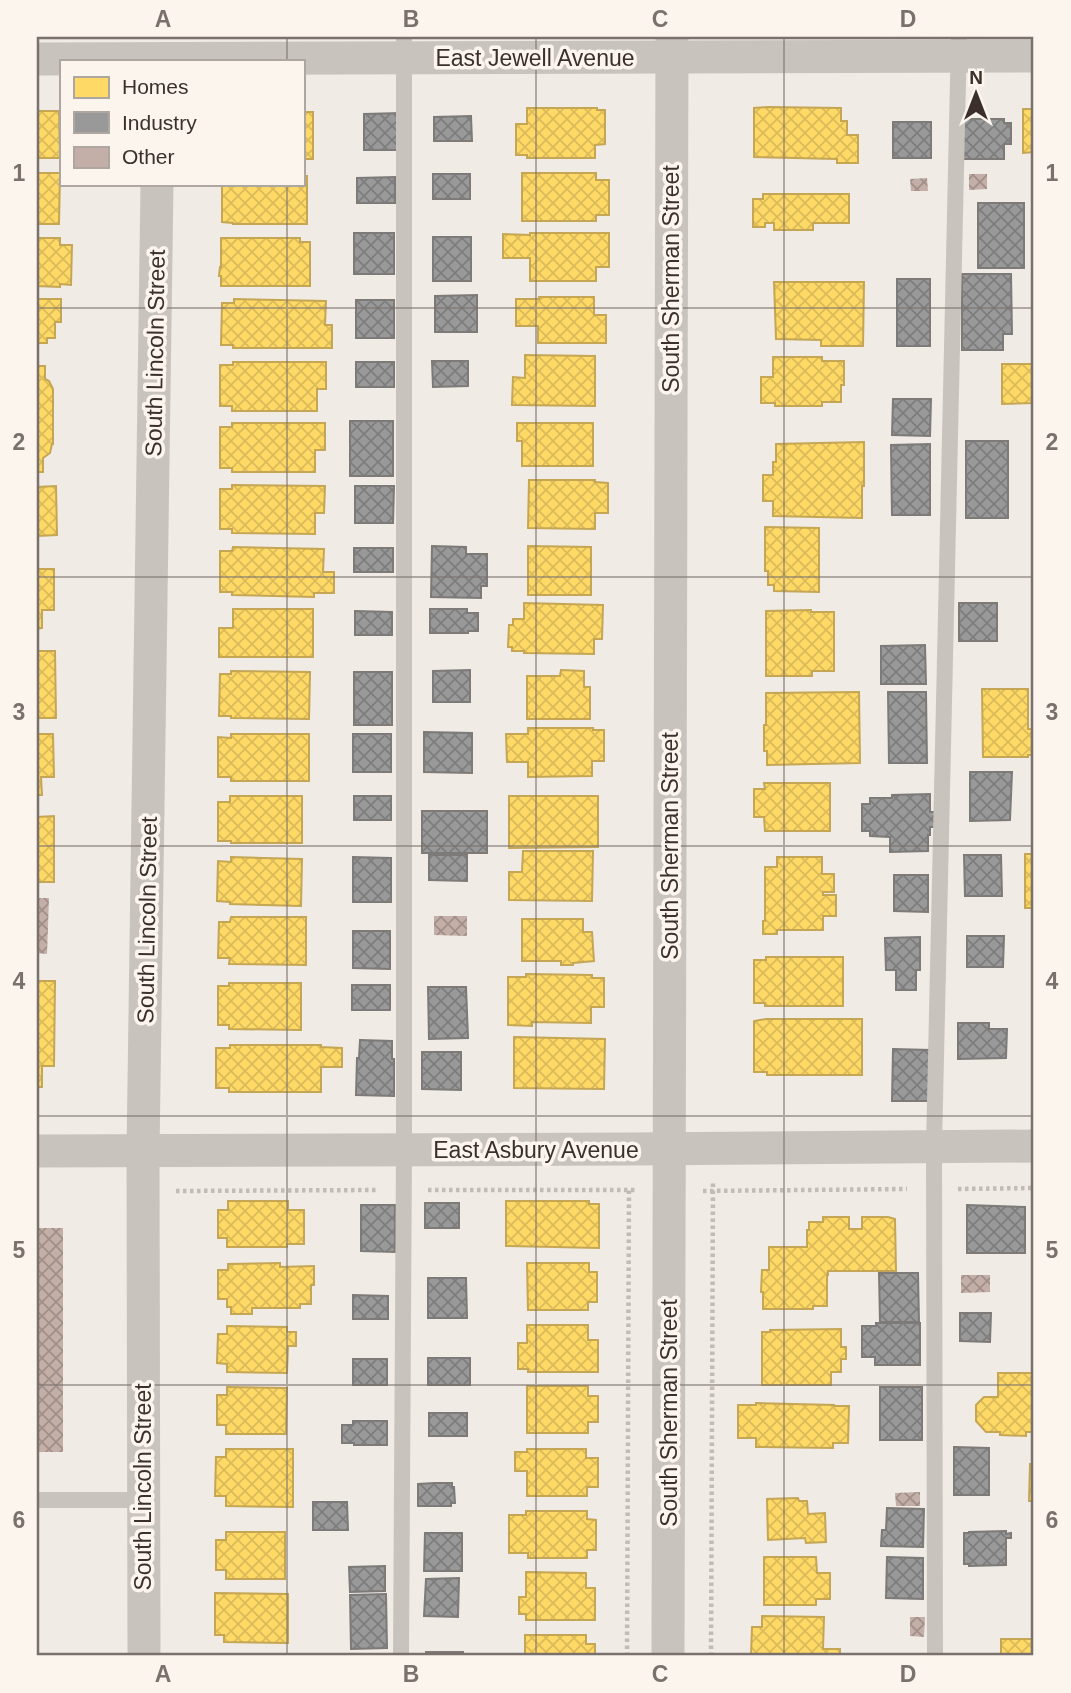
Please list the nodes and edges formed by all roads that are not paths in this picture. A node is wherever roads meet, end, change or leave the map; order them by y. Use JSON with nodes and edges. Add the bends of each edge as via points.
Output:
{"nodes":[{"id":1,"x":672,"y":47,"type":"edge"},
{"id":2,"x":958,"y":47,"type":"edge"},
{"id":3,"x":404,"y":48,"type":"edge"},
{"id":4,"x":159,"y":52,"type":"edge"},
{"id":5,"x":1034,"y":56,"type":"edge"},
{"id":6,"x":37,"y":59,"type":"edge"},
{"id":7,"x":157,"y":186,"type":"edge"},
{"id":8,"x":934,"y":1146,"type":"junction"},
{"id":9,"x":1034,"y":1146,"type":"edge"},
{"id":10,"x":670,"y":1149,"type":"junction"},
{"id":11,"x":404,"y":1150,"type":"junction"},
{"id":12,"x":37,"y":1151,"type":"edge"},
{"id":13,"x":143,"y":1152,"type":"junction"},
{"id":14,"x":37,"y":1500,"type":"edge"},
{"id":15,"x":143,"y":1500,"type":"junction"},
{"id":16,"x":144,"y":1656,"type":"edge"},
{"id":17,"x":401,"y":1656,"type":"edge"},
{"id":18,"x":668,"y":1656,"type":"edge"},
{"id":19,"x":935,"y":1656,"type":"edge"}],
"edges":[{"from":1,"to":2,"type":"street","name":"East Jewell Avenue"},
{"from":1,"to":3,"type":"street","name":"East Jewell Avenue"},
{"from":1,"to":10,"type":"street","name":"South Sherman Street"},
{"from":2,"to":5,"type":"street","name":"East Jewell Avenue"},
{"from":2,"to":8,"type":"lane"},
{"from":3,"to":4,"type":"street","name":"East Jewell Avenue"},
{"from":3,"to":11,"type":"lane"},
{"from":4,"to":6,"type":"street","name":"East Jewell Avenue"},
{"from":7,"to":13,"type":"street","name":"South Lincoln Street"},
{"from":8,"to":9,"type":"street","name":"East Asbury Avenue"},
{"from":8,"to":10,"type":"street","name":"East Asbury Avenue"},
{"from":8,"to":19,"type":"lane"},
{"from":10,"to":11,"type":"street","name":"East Asbury Avenue"},
{"from":10,"to":18,"type":"street","name":"South Sherman Street"},
{"from":11,"to":13,"type":"street","name":"East Asbury Avenue"},
{"from":11,"to":17,"type":"lane"},
{"from":12,"to":13,"type":"street","name":"East Asbury Avenue"},
{"from":13,"to":15,"type":"street","name":"South Lincoln Street"},
{"from":14,"to":15,"type":"lane"},
{"from":15,"to":16,"type":"street","name":"South Lincoln Street"}]}
